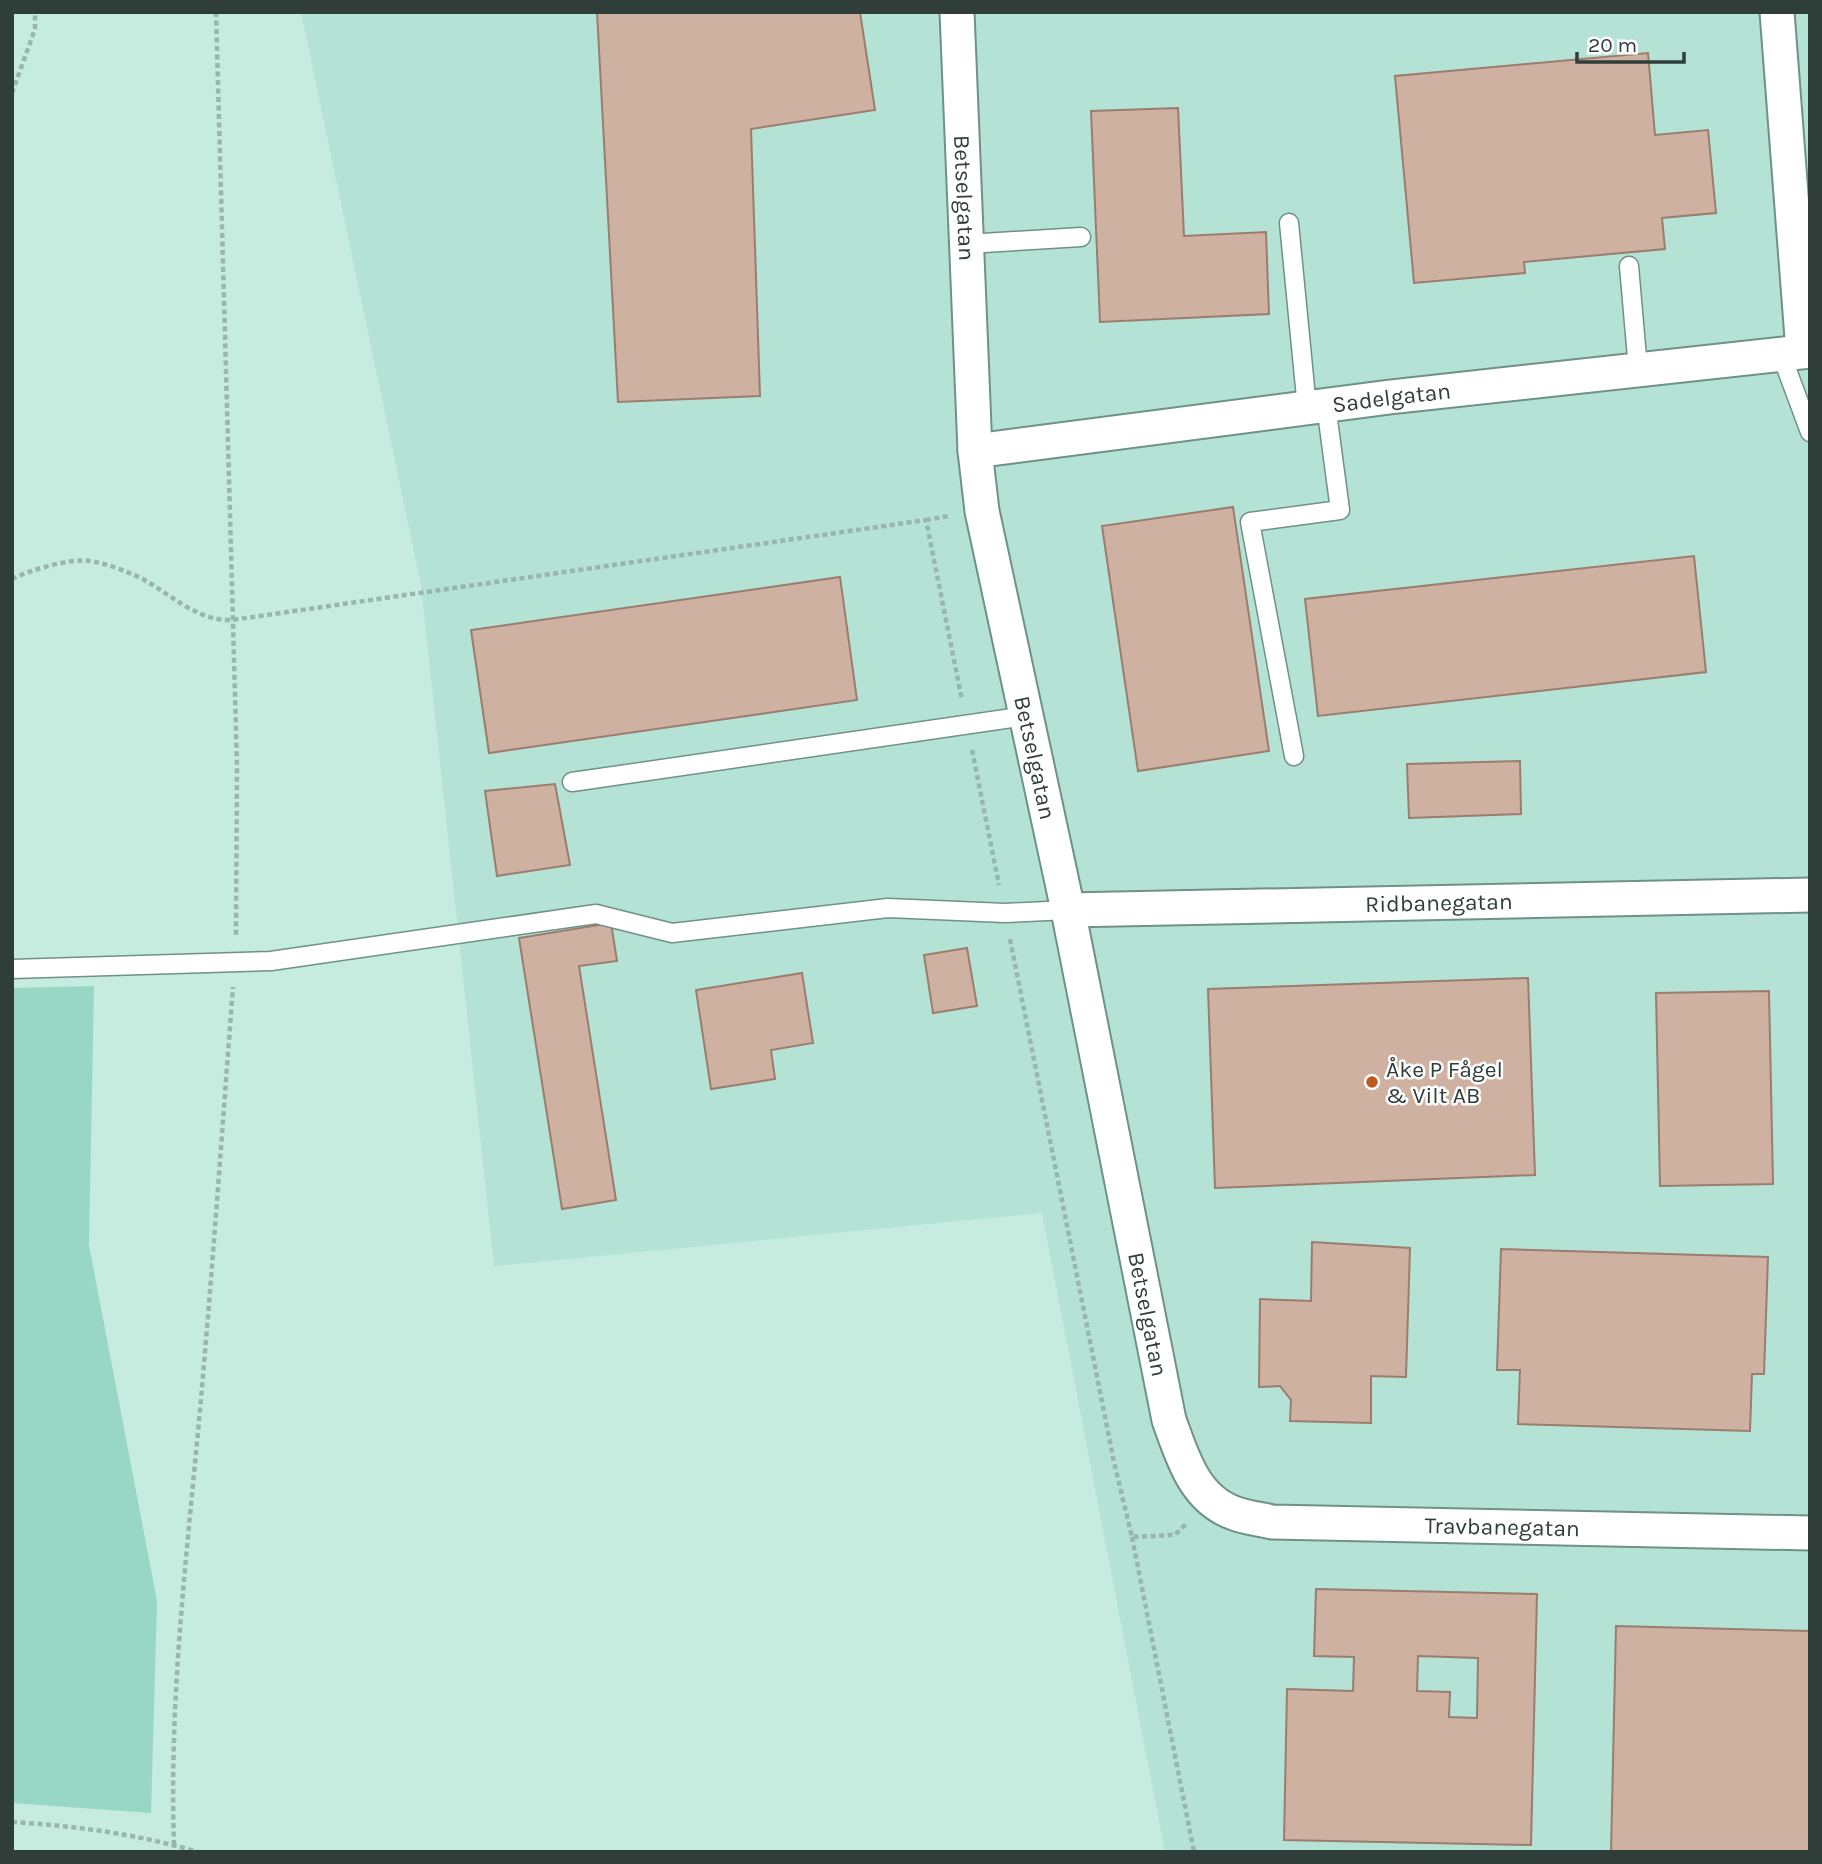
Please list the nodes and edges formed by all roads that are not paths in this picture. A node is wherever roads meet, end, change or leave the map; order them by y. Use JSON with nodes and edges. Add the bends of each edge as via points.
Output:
{"nodes":[{"id":1,"x":957,"y":12,"type":"edge"},
{"id":2,"x":1777,"y":12,"type":"edge"},
{"id":3,"x":1289,"y":223,"type":"dead end"},
{"id":4,"x":1081,"y":237,"type":"dead end"},
{"id":5,"x":967,"y":244,"type":"junction"},
{"id":6,"x":1629,"y":266,"type":"dead end"},
{"id":7,"x":1798,"y":352,"type":"edge"},
{"id":8,"x":1638,"y":369,"type":"junction"},
{"id":9,"x":1316,"y":406,"type":"junction"},
{"id":10,"x":1810,"y":432,"type":"edge"},
{"id":11,"x":975,"y":451,"type":"junction"},
{"id":12,"x":1026,"y":716,"type":"junction"},
{"id":13,"x":1294,"y":756,"type":"dead end"},
{"id":14,"x":572,"y":782,"type":"dead end"},
{"id":15,"x":1810,"y":895,"type":"edge"},
{"id":16,"x":1068,"y":910,"type":"junction"},
{"id":17,"x":12,"y":969,"type":"edge"},
{"id":18,"x":1200,"y":1491,"type":"joint"},
{"id":19,"x":1810,"y":1534,"type":"edge"}],
"edges":[{"from":1,"to":5,"type":"street","name":"Betselgatan"},
{"from":2,"to":7,"type":"street"},
{"from":3,"to":9,"type":"lane"},
{"from":4,"to":5,"type":"lane"},
{"from":5,"to":11,"type":"street","name":"Betselgatan"},
{"from":6,"to":8,"type":"lane"},
{"from":7,"to":8,"type":"street","name":"Sadelgatan"},
{"from":7,"to":10,"type":"lane"},
{"from":8,"to":9,"type":"street","name":"Sadelgatan"},
{"from":9,"to":11,"type":"street","name":"Sadelgatan"},
{"from":9,"to":13,"type":"lane","via":[[1340,510],[1250,522]]},
{"from":11,"to":12,"type":"street","name":"Betselgatan","via":[[982,511]]},
{"from":12,"to":14,"type":"lane"},
{"from":12,"to":16,"type":"street","name":"Betselgatan"},
{"from":15,"to":16,"type":"street","name":"Ridbanegatan"},
{"from":16,"to":17,"type":"lane","via":[[1005,913],[888,908],[671,933],[596,914],[271,961]]},
{"from":16,"to":18,"type":"street","name":"Betselgatan","via":[[1169,1420]]},
{"from":18,"to":19,"type":"street","name":"Travbanegatan","via":[[1233,1513],[1272,1522]]}]}
